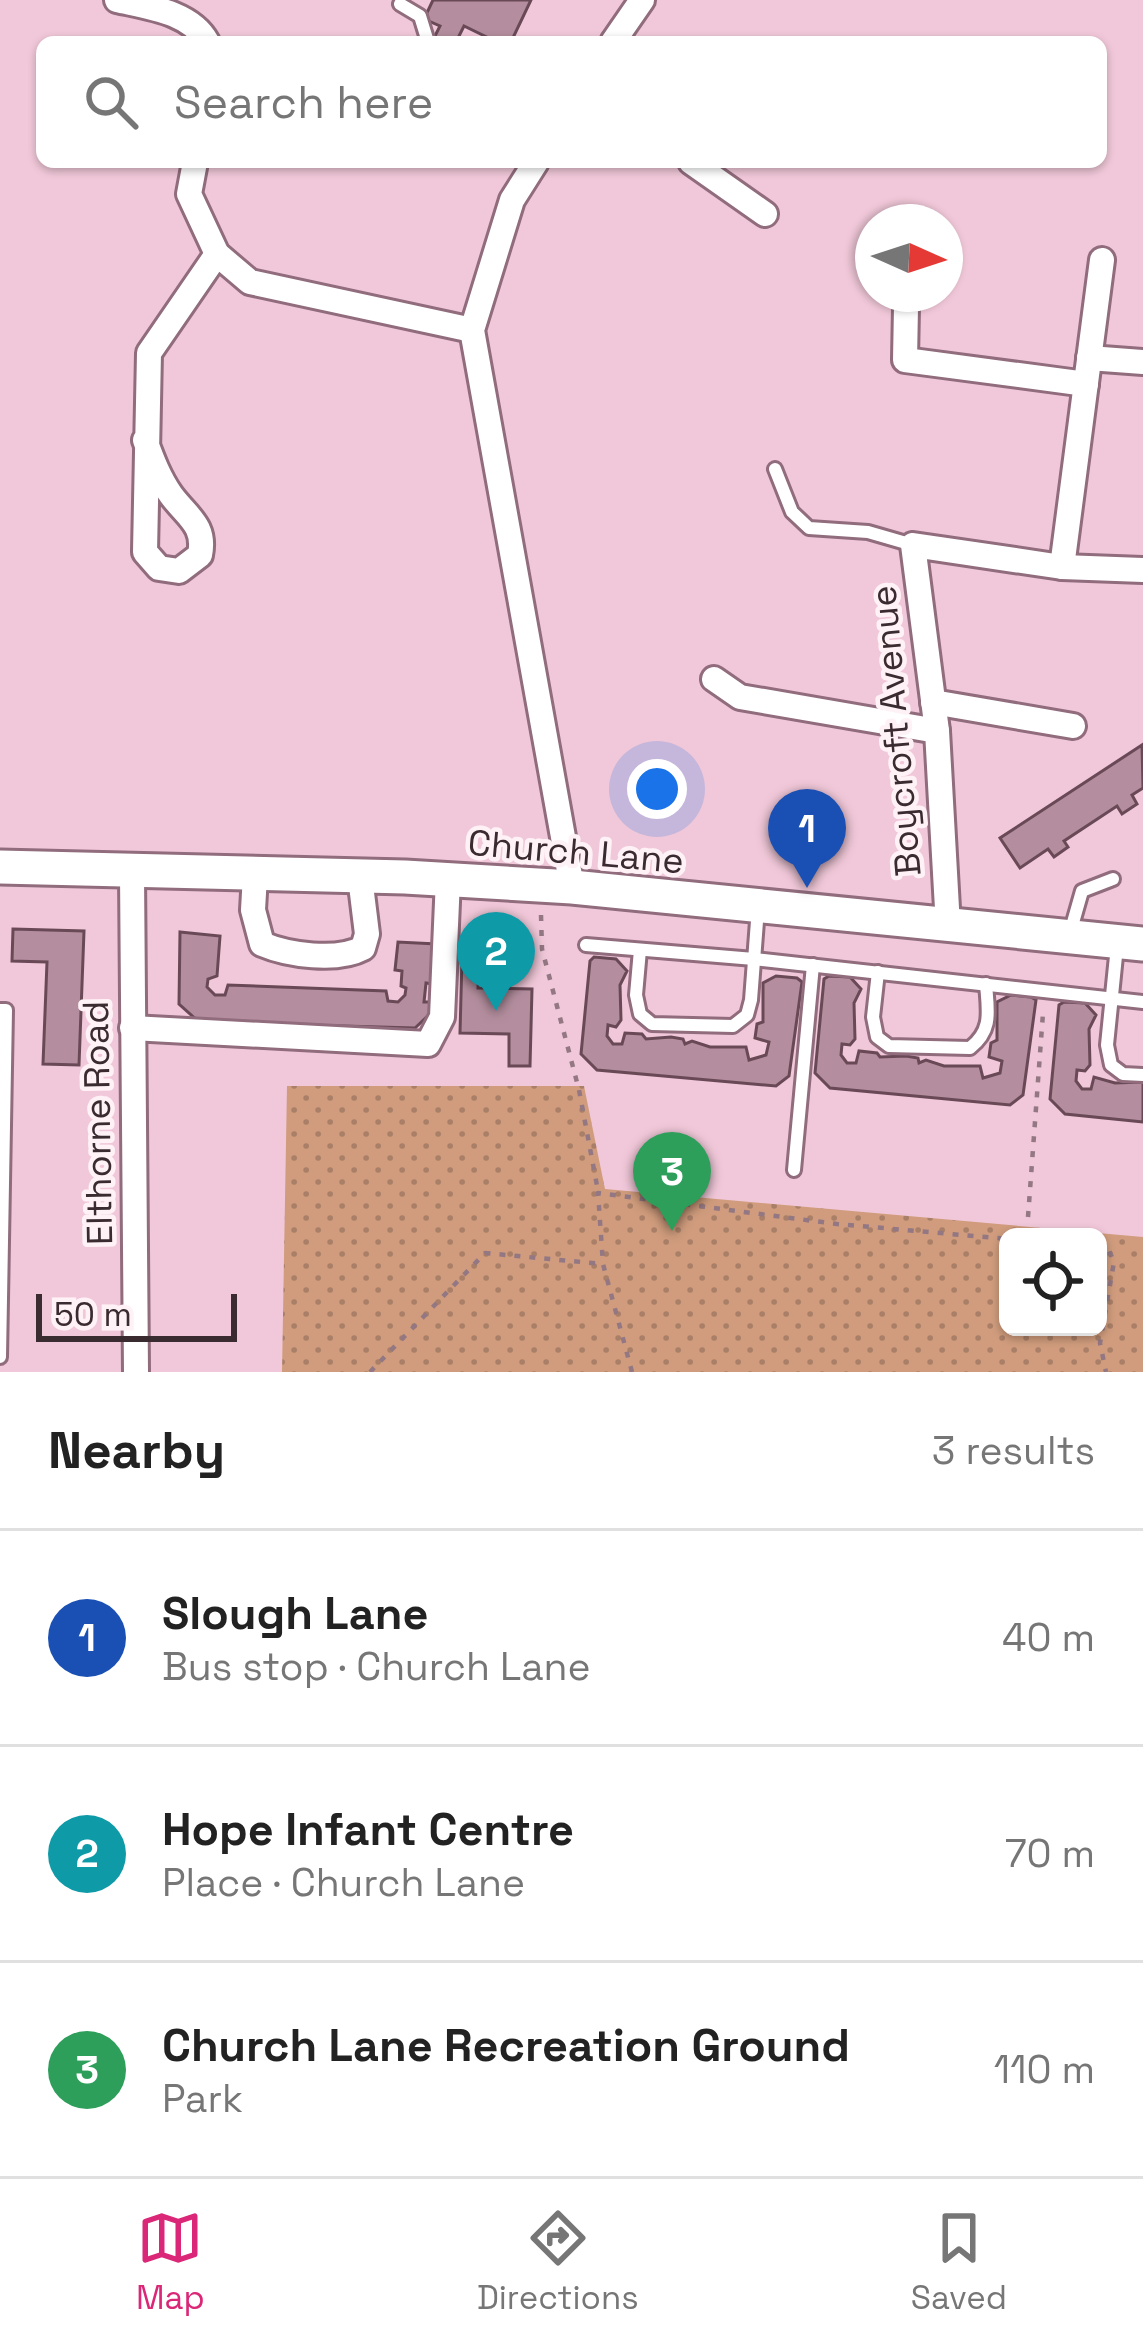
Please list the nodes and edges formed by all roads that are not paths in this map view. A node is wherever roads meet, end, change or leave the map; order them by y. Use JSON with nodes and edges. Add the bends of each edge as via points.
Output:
{"nodes":[{"id":1,"x":117,"y":0,"type":"edge"},
{"id":2,"x":642,"y":0,"type":"edge"},
{"id":3,"x":400,"y":4,"type":"dead end"},
{"id":4,"x":204,"y":36,"type":"edge"},
{"id":5,"x":426,"y":36,"type":"edge"},
{"id":6,"x":617,"y":36,"type":"edge"},
{"id":7,"x":194,"y":168,"type":"edge"},
{"id":8,"x":532,"y":168,"type":"edge"},
{"id":9,"x":700,"y":168,"type":"edge"},
{"id":10,"x":765,"y":214,"type":"dead end"},
{"id":11,"x":218,"y":254,"type":"junction"},
{"id":12,"x":1102,"y":260,"type":"dead end"},
{"id":13,"x":906,"y":312,"type":"edge"},
{"id":14,"x":472,"y":330,"type":"junction"},
{"id":15,"x":1089,"y":358,"type":"junction"},
{"id":16,"x":1143,"y":362,"type":"edge"},
{"id":17,"x":1086,"y":384,"type":"junction"},
{"id":18,"x":145,"y":440,"type":"junction"},
{"id":19,"x":775,"y":469,"type":"dead end"},
{"id":20,"x":913,"y":544,"type":"junction"},
{"id":21,"x":1062,"y":567,"type":"junction"},
{"id":22,"x":1143,"y":570,"type":"edge"},
{"id":23,"x":714,"y":679,"type":"dead end"},
{"id":24,"x":933,"y":702,"type":"junction"},
{"id":25,"x":1073,"y":726,"type":"dead end"},
{"id":26,"x":937,"y":731,"type":"junction"},
{"id":27,"x":0,"y":867,"type":"edge"},
{"id":28,"x":132,"y":872,"type":"junction"},
{"id":29,"x":255,"y":875,"type":"junction"},
{"id":30,"x":360,"y":877,"type":"junction"},
{"id":31,"x":448,"y":879,"type":"junction"},
{"id":32,"x":1113,"y":879,"type":"dead end"},
{"id":33,"x":556,"y":886,"type":"junction"},
{"id":34,"x":758,"y":907,"type":"junction"},
{"id":35,"x":948,"y":926,"type":"junction"},
{"id":36,"x":1069,"y":937,"type":"junction"},
{"id":37,"x":1130,"y":943,"type":"edge"},
{"id":38,"x":586,"y":945,"type":"dead end"},
{"id":39,"x":640,"y":950,"type":"junction"},
{"id":40,"x":754,"y":959,"type":"junction"},
{"id":41,"x":813,"y":965,"type":"junction"},
{"id":42,"x":878,"y":972,"type":"junction"},
{"id":43,"x":986,"y":983,"type":"junction"},
{"id":44,"x":1112,"y":998,"type":"junction"},
{"id":45,"x":1143,"y":1002,"type":"edge"},
{"id":46,"x":0,"y":1010,"type":"edge"},
{"id":47,"x":132,"y":1028,"type":"junction"},
{"id":48,"x":1143,"y":1075,"type":"edge"},
{"id":49,"x":794,"y":1170,"type":"dead end"},
{"id":50,"x":0,"y":1357,"type":"edge"},
{"id":51,"x":136,"y":1372,"type":"edge"}],
"edges":[{"from":1,"to":4,"type":"street","via":[[176,15]]},
{"from":2,"to":6,"type":"street"},
{"from":3,"to":5,"type":"lane","via":[[421,16]]},
{"from":7,"to":11,"type":"street","via":[[189,194]]},
{"from":8,"to":14,"type":"street","via":[[512,200]]},
{"from":9,"to":10,"type":"street"},
{"from":11,"to":14,"type":"street","via":[[250,282]]},
{"from":11,"to":18,"type":"street","via":[[149,353]]},
{"from":12,"to":15,"type":"street"},
{"from":13,"to":17,"type":"street","via":[[905,360]]},
{"from":14,"to":33,"type":"street"},
{"from":15,"to":16,"type":"street"},
{"from":15,"to":17,"type":"street"},
{"from":17,"to":21,"type":"street"},
{"from":18,"to":18,"type":"street","via":[[145,552],[159,568],[179,571],[200,555],[203,538]]},
{"from":19,"to":20,"type":"lane","via":[[792,512],[809,528]]},
{"from":20,"to":21,"type":"street","name":"Boycroft Avenue"},
{"from":20,"to":24,"type":"street","name":"Boycroft Avenue"},
{"from":21,"to":22,"type":"street","name":"Boycroft Avenue"},
{"from":23,"to":26,"type":"street","via":[[740,697]]},
{"from":24,"to":25,"type":"street"},
{"from":24,"to":26,"type":"street","name":"Boycroft Avenue"},
{"from":26,"to":35,"type":"street","name":"Boycroft Avenue"},
{"from":27,"to":28,"type":"main road","name":"Church Lane"},
{"from":28,"to":29,"type":"main road","name":"Church Lane"},
{"from":28,"to":47,"type":"street","name":"Elthorne Road"},
{"from":29,"to":30,"type":"main road","name":"Church Lane"},
{"from":29,"to":30,"type":"street","via":[[262,944],[284,953],[363,948]]},
{"from":30,"to":31,"type":"main road","name":"Church Lane"},
{"from":31,"to":33,"type":"main road","name":"Church Lane"},
{"from":31,"to":47,"type":"street","via":[[442,1017],[428,1044]]},
{"from":32,"to":36,"type":"lane","via":[[1082,891]]},
{"from":33,"to":34,"type":"main road","name":"Church Lane"},
{"from":34,"to":35,"type":"main road","name":"Church Lane"},
{"from":34,"to":40,"type":"lane"},
{"from":35,"to":36,"type":"main road","name":"Church Lane"},
{"from":36,"to":37,"type":"main road","name":"Church Lane"},
{"from":37,"to":44,"type":"lane"},
{"from":38,"to":39,"type":"lane"},
{"from":39,"to":40,"type":"lane"},
{"from":39,"to":40,"type":"lane","via":[[636,994],[652,1024],[733,1026],[752,1000]]},
{"from":40,"to":41,"type":"lane"},
{"from":41,"to":42,"type":"lane"},
{"from":41,"to":49,"type":"lane"},
{"from":42,"to":43,"type":"lane"},
{"from":42,"to":43,"type":"lane","via":[[874,1017],[889,1046],[970,1048],[989,1022]]},
{"from":43,"to":44,"type":"lane"},
{"from":44,"to":45,"type":"lane"},
{"from":44,"to":48,"type":"lane","via":[[1111,1065]]},
{"from":46,"to":50,"type":"lane"},
{"from":47,"to":51,"type":"street","name":"Elthorne Road"}]}
